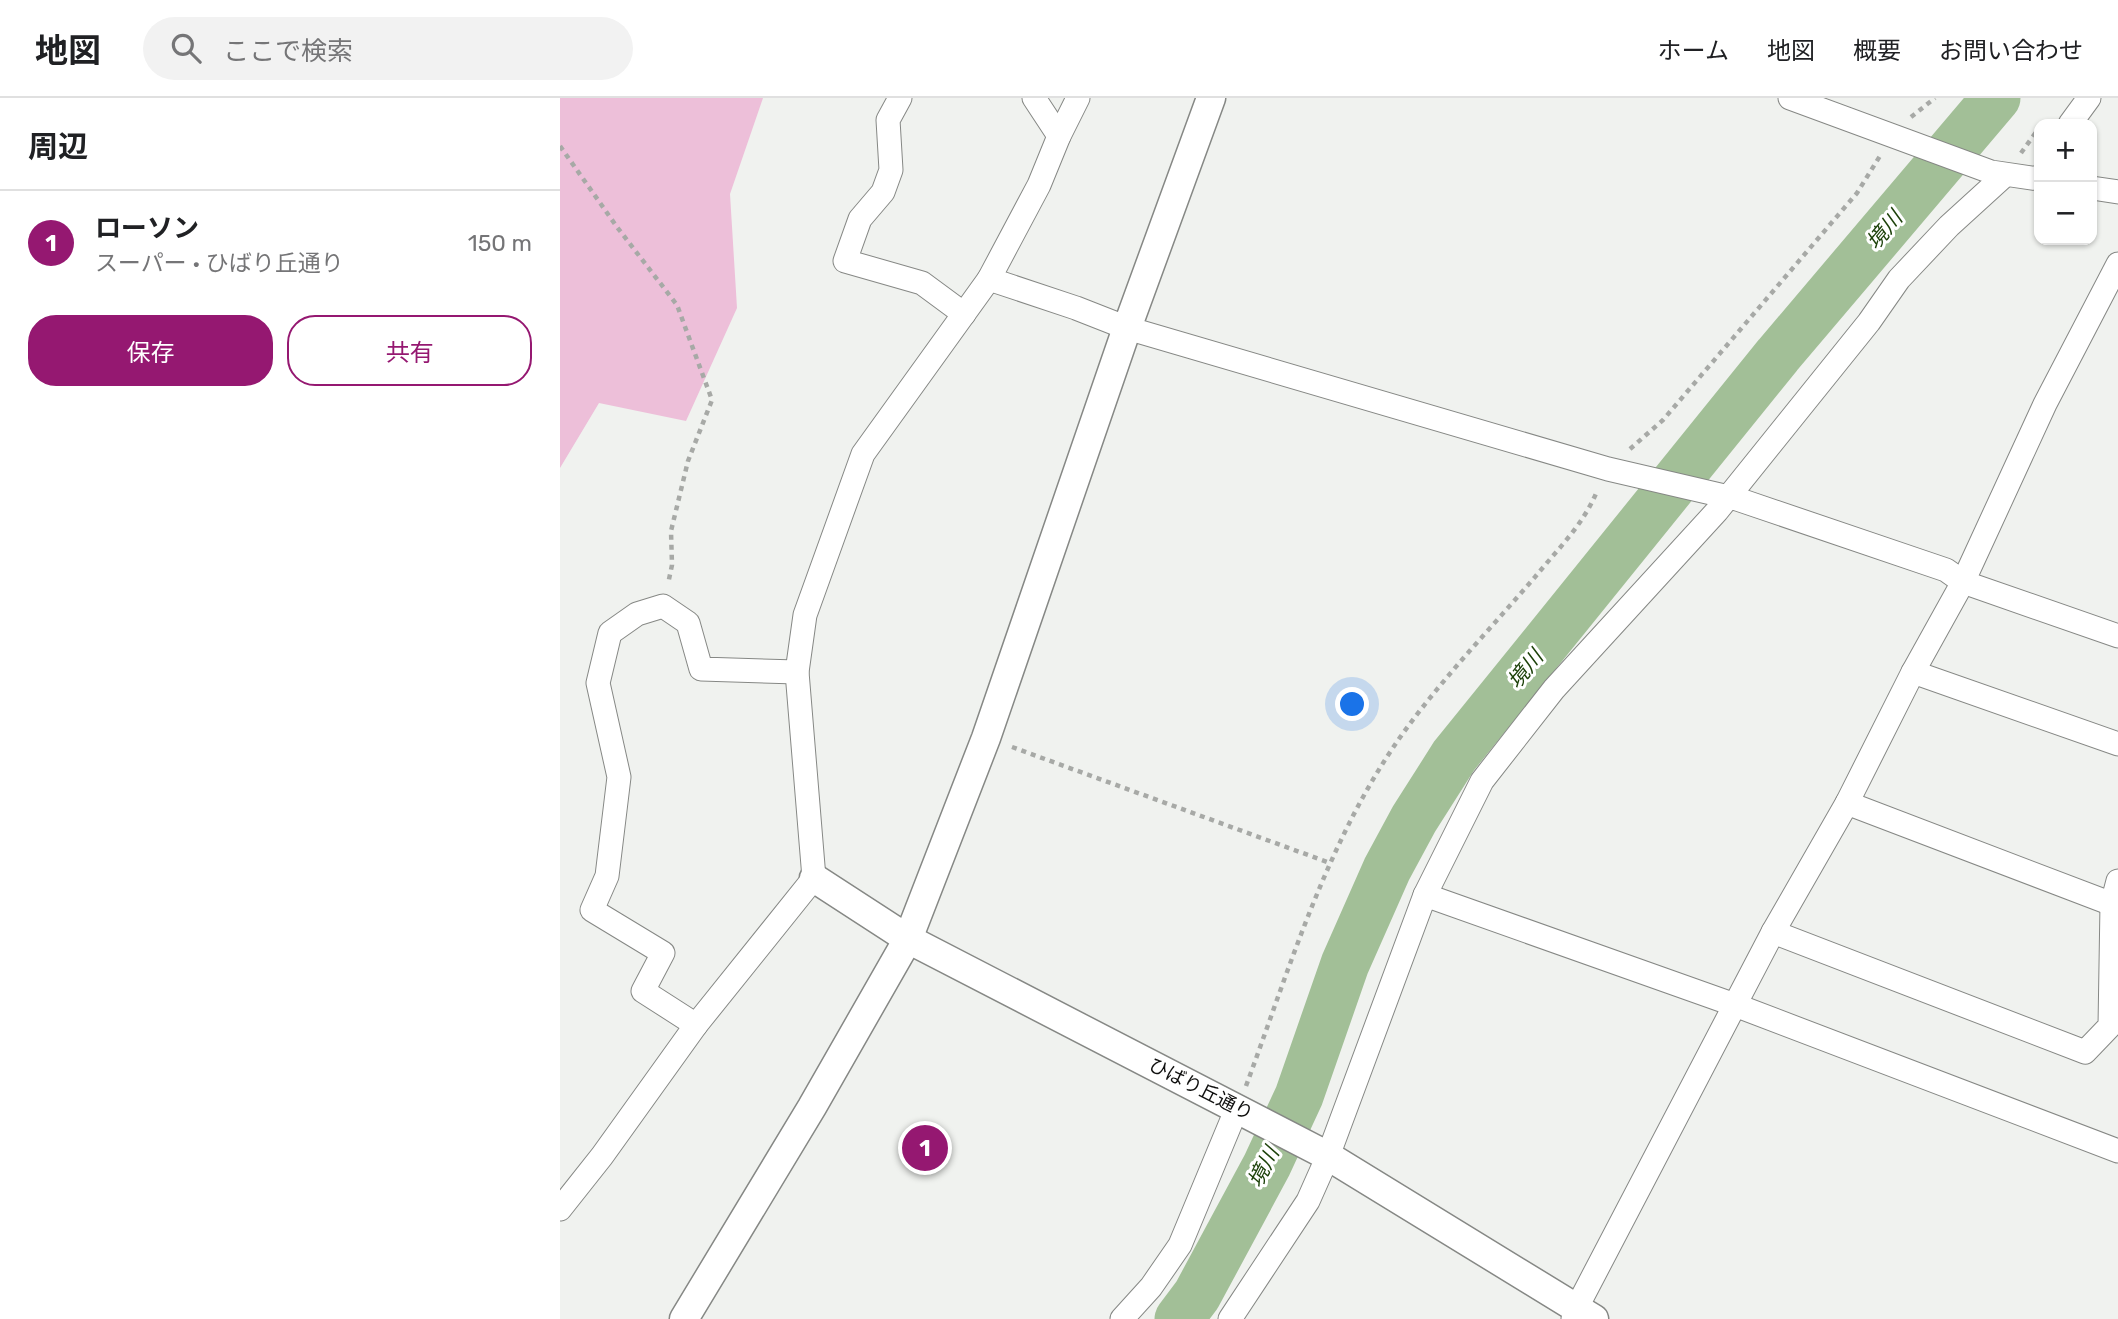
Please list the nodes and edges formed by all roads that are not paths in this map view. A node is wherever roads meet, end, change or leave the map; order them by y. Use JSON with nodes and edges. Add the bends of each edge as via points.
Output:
{"nodes":[{"id":1,"x":900,"y":98,"type":"edge"},
{"id":2,"x":1034,"y":98,"type":"edge"},
{"id":3,"x":1079,"y":98,"type":"edge"},
{"id":4,"x":1211,"y":98,"type":"edge"},
{"id":5,"x":1790,"y":98,"type":"edge"},
{"id":6,"x":2089,"y":98,"type":"edge"},
{"id":7,"x":2074,"y":119,"type":"edge"},
{"id":8,"x":1059,"y":136,"type":"junction"},
{"id":9,"x":1998,"y":174,"type":"junction"},
{"id":10,"x":2034,"y":174,"type":"edge"},
{"id":11,"x":2097,"y":189,"type":"edge"},
{"id":12,"x":2118,"y":192,"type":"edge"},
{"id":13,"x":2118,"y":264,"type":"edge"},
{"id":14,"x":989,"y":279,"type":"junction"},
{"id":15,"x":964,"y":314,"type":"junction"},
{"id":16,"x":1127,"y":328,"type":"junction"},
{"id":17,"x":1728,"y":498,"type":"junction"},
{"id":18,"x":1963,"y":582,"type":"junction"},
{"id":19,"x":2118,"y":636,"type":"edge"},
{"id":20,"x":797,"y":672,"type":"junction"},
{"id":21,"x":1913,"y":672,"type":"junction"},
{"id":22,"x":2118,"y":744,"type":"edge"},
{"id":23,"x":1847,"y":803,"type":"junction"},
{"id":24,"x":814,"y":878,"type":"junction"},
{"id":25,"x":2118,"y":881,"type":"edge"},
{"id":26,"x":1425,"y":895,"type":"junction"},
{"id":27,"x":2112,"y":904,"type":"junction"},
{"id":28,"x":1773,"y":932,"type":"junction"},
{"id":29,"x":908,"y":939,"type":"junction"},
{"id":30,"x":1735,"y":1004,"type":"junction"},
{"id":31,"x":696,"y":1025,"type":"junction"},
{"id":32,"x":1238,"y":1108,"type":"junction"},
{"id":33,"x":2118,"y":1151,"type":"edge"},
{"id":34,"x":1327,"y":1155,"type":"junction"},
{"id":35,"x":560,"y":1209,"type":"edge"},
{"id":36,"x":1581,"y":1316,"type":"edge"},
{"id":37,"x":684,"y":1319,"type":"edge"},
{"id":38,"x":1122,"y":1319,"type":"edge"},
{"id":39,"x":1230,"y":1319,"type":"edge"}],
"edges":[{"from":1,"to":15,"type":"street","via":[[888,120],[891,170],[883,192],[860,219],[845,261],[922,284]]},
{"from":2,"to":8,"type":"street"},
{"from":3,"to":8,"type":"street"},
{"from":4,"to":16,"type":"street"},
{"from":5,"to":9,"type":"street"},
{"from":6,"to":7,"type":"street"},
{"from":8,"to":14,"type":"street","via":[[1039,185]]},
{"from":9,"to":10,"type":"street"},
{"from":9,"to":17,"type":"street","via":[[1899,279]]},
{"from":11,"to":12,"type":"street"},
{"from":13,"to":18,"type":"street","via":[[2045,404]]},
{"from":14,"to":15,"type":"street"},
{"from":14,"to":16,"type":"street"},
{"from":15,"to":20,"type":"street","via":[[863,454],[805,615]]},
{"from":16,"to":17,"type":"street","via":[[1619,471]]},
{"from":16,"to":29,"type":"street","via":[[986,738]]},
{"from":17,"to":18,"type":"street","via":[[1946,570]]},
{"from":17,"to":26,"type":"street","via":[[1554,689],[1482,781]]},
{"from":18,"to":19,"type":"street"},
{"from":18,"to":21,"type":"street"},
{"from":20,"to":24,"type":"street"},
{"from":20,"to":31,"type":"street","via":[[701,669],[688,623],[663,606],[636,614],[610,633],[598,683],[619,777],[607,876],[592,910],[663,953],[643,991]]},
{"from":21,"to":22,"type":"street"},
{"from":21,"to":23,"type":"street"},
{"from":23,"to":27,"type":"street"},
{"from":23,"to":28,"type":"street"},
{"from":24,"to":29,"type":"street","name":"ひばり丘通り"},
{"from":24,"to":31,"type":"street"},
{"from":25,"to":27,"type":"street"},
{"from":26,"to":30,"type":"street"},
{"from":26,"to":34,"type":"street"},
{"from":27,"to":28,"type":"street","via":[[2110,1026],[2085,1052]]},
{"from":28,"to":30,"type":"street"},
{"from":29,"to":32,"type":"street","name":"ひばり丘通り"},
{"from":29,"to":37,"type":"street"},
{"from":30,"to":33,"type":"street"},
{"from":30,"to":36,"type":"street"},
{"from":31,"to":35,"type":"street"},
{"from":32,"to":34,"type":"street","name":"ひばり丘通り"},
{"from":32,"to":38,"type":"street","via":[[1180,1245]]},
{"from":34,"to":36,"type":"street","name":"ひばり丘通り"},
{"from":34,"to":39,"type":"street","via":[[1308,1201]]}]}
